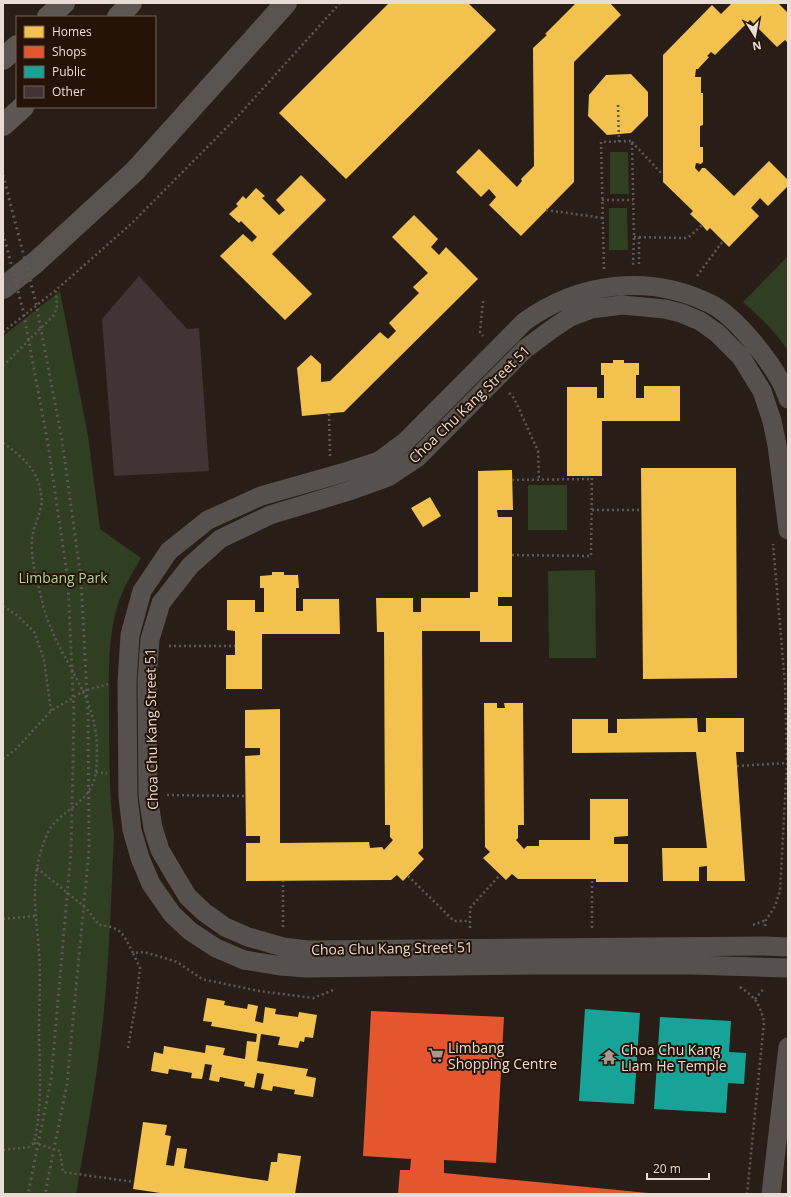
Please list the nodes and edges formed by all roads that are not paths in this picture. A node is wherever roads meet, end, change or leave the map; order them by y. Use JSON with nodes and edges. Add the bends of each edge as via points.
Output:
{"nodes":[{"id":1,"x":64,"y":3,"type":"edge"},
{"id":2,"x":131,"y":3,"type":"edge"},
{"id":3,"x":286,"y":3,"type":"edge"},
{"id":4,"x":49,"y":16,"type":"edge"},
{"id":5,"x":119,"y":16,"type":"edge"},
{"id":6,"x":16,"y":47,"type":"edge"},
{"id":7,"x":3,"y":59,"type":"edge"},
{"id":8,"x":21,"y":108,"type":"edge"},
{"id":9,"x":3,"y":125,"type":"edge"},
{"id":10,"x":3,"y":288,"type":"edge"},
{"id":11,"x":788,"y":399,"type":"edge"},
{"id":12,"x":780,"y":533,"type":"edge"},
{"id":13,"x":788,"y":947,"type":"edge"},
{"id":14,"x":788,"y":968,"type":"edge"},
{"id":15,"x":788,"y":1047,"type":"edge"},
{"id":16,"x":771,"y":1194,"type":"edge"}],
"edges":[{"from":1,"to":4,"type":"highway"},
{"from":2,"to":5,"type":"highway"},
{"from":3,"to":10,"type":"main road","via":[[135,171],[36,262]]},
{"from":6,"to":7,"type":"highway"},
{"from":8,"to":9,"type":"highway"},
{"from":11,"to":14,"type":"street","name":"Choa Chu Kang Street 51","via":[[781,382],[758,347],[734,321],[711,304],[660,287],[633,285],[583,291],[561,300],[524,322],[405,442],[379,460],[261,496],[208,520],[169,550],[142,591],[130,635],[127,683],[128,797],[132,830],[140,858],[151,884],[172,914],[190,931],[216,948],[244,960],[306,968],[692,965]]},
{"from":12,"to":13,"type":"street","name":"Choa Chu Kang Street 51","via":[[778,445],[762,391],[741,357],[717,333],[700,321],[665,309],[622,305],[591,309],[570,317],[525,349],[418,456],[388,476],[349,491],[270,515],[220,539],[190,566],[161,603],[150,639],[147,681],[148,796],[153,828],[160,850],[188,897],[225,927],[283,947],[308,950]]},
{"from":15,"to":16,"type":"street"}]}
